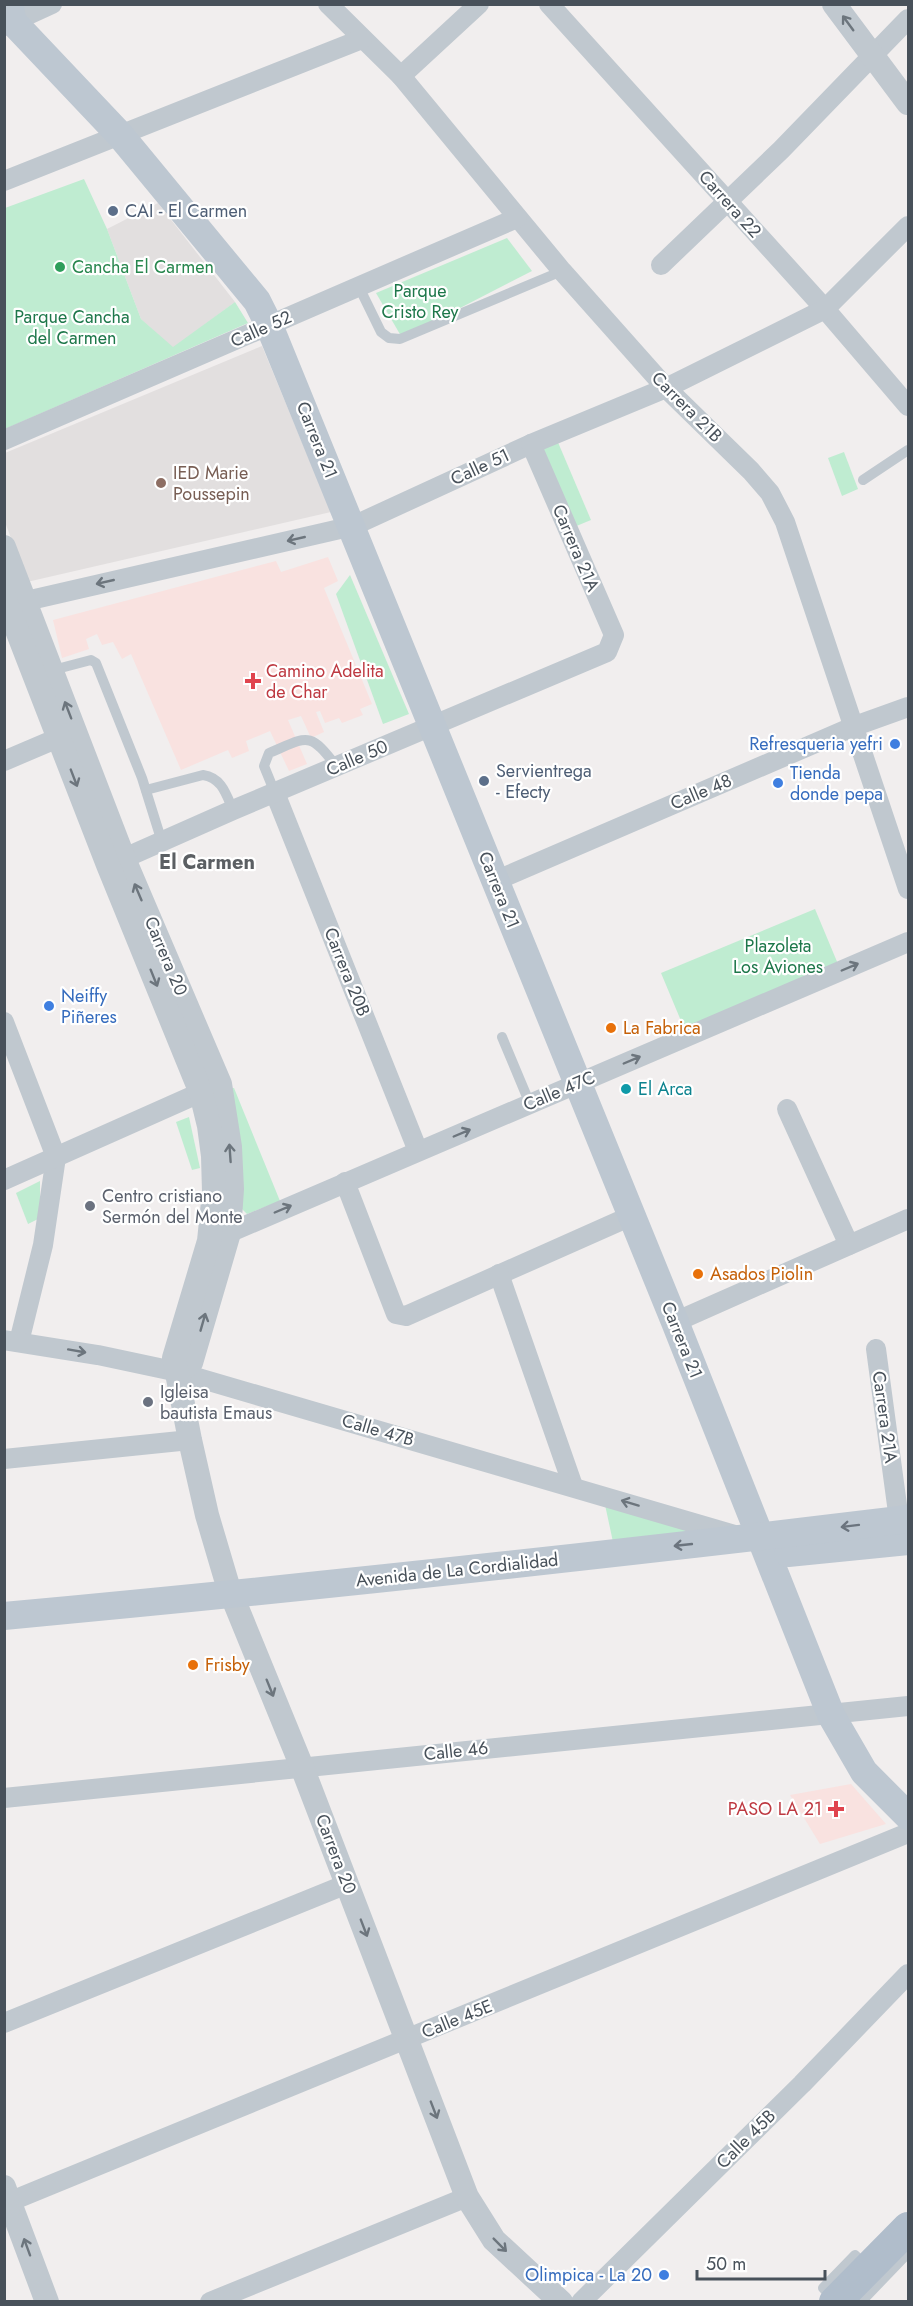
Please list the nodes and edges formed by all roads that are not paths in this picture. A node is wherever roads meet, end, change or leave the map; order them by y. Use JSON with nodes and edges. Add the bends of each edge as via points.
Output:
{"nodes":[{"id":1,"x":52,"y":4,"type":"edge"},
{"id":2,"x":328,"y":4,"type":"edge"},
{"id":3,"x":479,"y":4,"type":"edge"},
{"id":4,"x":549,"y":4,"type":"edge"},
{"id":5,"x":834,"y":4,"type":"edge"},
{"id":6,"x":8,"y":17,"type":"edge"},
{"id":7,"x":909,"y":19,"type":"edge"},
{"id":8,"x":362,"y":39,"type":"junction"},
{"id":9,"x":872,"y":57,"type":"junction"},
{"id":10,"x":401,"y":76,"type":"junction"},
{"id":11,"x":909,"y":104,"type":"edge"},
{"id":12,"x":120,"y":135,"type":"junction"},
{"id":13,"x":4,"y":180,"type":"edge"},
{"id":14,"x":728,"y":202,"type":"junction"},
{"id":15,"x":517,"y":218,"type":"junction"},
{"id":16,"x":909,"y":226,"type":"edge"},
{"id":17,"x":661,"y":265,"type":"dead end"},
{"id":18,"x":562,"y":270,"type":"junction"},
{"id":19,"x":358,"y":287,"type":"junction"},
{"id":20,"x":825,"y":309,"type":"junction"},
{"id":21,"x":269,"y":325,"type":"junction"},
{"id":22,"x":666,"y":388,"type":"junction"},
{"id":23,"x":909,"y":406,"type":"edge"},
{"id":24,"x":4,"y":441,"type":"edge"},
{"id":25,"x":531,"y":444,"type":"junction"},
{"id":26,"x":909,"y":450,"type":"edge"},
{"id":27,"x":863,"y":480,"type":"dead end"},
{"id":28,"x":353,"y":526,"type":"junction"},
{"id":29,"x":4,"y":547,"type":"edge"},
{"id":30,"x":11,"y":602,"type":"edge"},
{"id":31,"x":607,"y":652,"type":"joint"},
{"id":32,"x":53,"y":670,"type":"junction"},
{"id":33,"x":909,"y":707,"type":"edge"},
{"id":34,"x":432,"y":726,"type":"junction"},
{"id":35,"x":855,"y":726,"type":"junction"},
{"id":36,"x":58,"y":738,"type":"junction"},
{"id":37,"x":4,"y":761,"type":"edge"},
{"id":38,"x":337,"y":767,"type":"junction"},
{"id":39,"x":146,"y":790,"type":"junction"},
{"id":40,"x":275,"y":793,"type":"junction"},
{"id":41,"x":233,"y":810,"type":"junction"},
{"id":42,"x":162,"y":842,"type":"junction"},
{"id":43,"x":116,"y":862,"type":"junction"},
{"id":44,"x":495,"y":881,"type":"junction"},
{"id":45,"x":909,"y":889,"type":"edge"},
{"id":46,"x":909,"y":942,"type":"edge"},
{"id":47,"x":4,"y":1022,"type":"edge"},
{"id":48,"x":502,"y":1037,"type":"dead end"},
{"id":49,"x":578,"y":1083,"type":"junction"},
{"id":50,"x":210,"y":1088,"type":"junction"},
{"id":51,"x":530,"y":1104,"type":"junction"},
{"id":52,"x":787,"y":1109,"type":"dead end"},
{"id":53,"x":418,"y":1151,"type":"junction"},
{"id":54,"x":57,"y":1156,"type":"junction"},
{"id":55,"x":4,"y":1180,"type":"edge"},
{"id":56,"x":345,"y":1182,"type":"junction"},
{"id":57,"x":631,"y":1216,"type":"junction"},
{"id":58,"x":909,"y":1219,"type":"edge"},
{"id":59,"x":219,"y":1237,"type":"junction"},
{"id":60,"x":849,"y":1245,"type":"junction"},
{"id":61,"x":499,"y":1274,"type":"junction"},
{"id":62,"x":675,"y":1322,"type":"junction"},
{"id":63,"x":12,"y":1341,"type":"edge"},
{"id":64,"x":876,"y":1349,"type":"dead end"},
{"id":65,"x":178,"y":1372,"type":"junction"},
{"id":66,"x":189,"y":1440,"type":"junction"},
{"id":67,"x":4,"y":1459,"type":"edge"},
{"id":68,"x":573,"y":1486,"type":"junction"},
{"id":69,"x":905,"y":1527,"type":"edge"},
{"id":70,"x":759,"y":1544,"type":"junction"},
{"id":71,"x":235,"y":1603,"type":"junction"},
{"id":72,"x":4,"y":1616,"type":"edge"},
{"id":73,"x":4,"y":1632,"type":"edge"},
{"id":74,"x":909,"y":1706,"type":"edge"},
{"id":75,"x":831,"y":1715,"type":"junction"},
{"id":76,"x":302,"y":1767,"type":"junction"},
{"id":77,"x":4,"y":1798,"type":"edge"},
{"id":78,"x":909,"y":1816,"type":"edge"},
{"id":79,"x":909,"y":1833,"type":"edge"},
{"id":80,"x":347,"y":1884,"type":"junction"},
{"id":81,"x":909,"y":1974,"type":"edge"},
{"id":82,"x":4,"y":2023,"type":"edge"},
{"id":83,"x":406,"y":2039,"type":"junction"},
{"id":84,"x":6,"y":2197,"type":"edge"},
{"id":85,"x":467,"y":2197,"type":"junction"},
{"id":86,"x":909,"y":2228,"type":"edge"},
{"id":87,"x":909,"y":2253,"type":"edge"},
{"id":88,"x":47,"y":2301,"type":"edge"},
{"id":89,"x":210,"y":2301,"type":"edge"},
{"id":90,"x":561,"y":2301,"type":"edge"},
{"id":91,"x":581,"y":2301,"type":"edge"},
{"id":92,"x":836,"y":2301,"type":"edge"},
{"id":93,"x":861,"y":2301,"type":"edge"}],
"edges":[{"from":1,"to":6,"type":"street"},
{"from":2,"to":8,"type":"street","name":"Carrera 21B"},
{"from":3,"to":10,"type":"street"},
{"from":4,"to":14,"type":"street","name":"Carrera 22"},
{"from":9,"to":5,"type":"street","one_way":true},
{"from":6,"to":12,"type":"main road","name":"Carrera 21"},
{"from":7,"to":9,"type":"street"},
{"from":8,"to":10,"type":"street","name":"Carrera 21B"},
{"from":8,"to":12,"type":"street"},
{"from":9,"to":11,"type":"street"},
{"from":9,"to":14,"type":"street"},
{"from":10,"to":15,"type":"street","name":"Carrera 21B"},
{"from":12,"to":13,"type":"street"},
{"from":12,"to":21,"type":"main road","name":"Carrera 21","via":[[257,301]]},
{"from":14,"to":17,"type":"street"},
{"from":14,"to":20,"type":"street","name":"Carrera 22"},
{"from":15,"to":18,"type":"street","name":"Carrera 21B"},
{"from":15,"to":19,"type":"street","name":"Calle 52"},
{"from":16,"to":20,"type":"street","name":"Calle 51"},
{"from":18,"to":19,"type":"lane","via":[[400,339],[381,332]]},
{"from":18,"to":22,"type":"street","name":"Carrera 21B"},
{"from":19,"to":21,"type":"street","name":"Calle 52"},
{"from":20,"to":22,"type":"street","name":"Calle 51"},
{"from":20,"to":23,"type":"street","name":"Carrera 22"},
{"from":21,"to":24,"type":"street","name":"Calle 52"},
{"from":21,"to":28,"type":"main road","name":"Carrera 21"},
{"from":22,"to":25,"type":"street","name":"Calle 51"},
{"from":22,"to":35,"type":"street","name":"Carrera 21B","via":[[770,493],[785,522]]},
{"from":25,"to":28,"type":"street","name":"Calle 51"},
{"from":25,"to":31,"type":"street","name":"Carrera 21A","via":[[614,635]]},
{"from":26,"to":27,"type":"lane"},
{"from":28,"to":30,"type":"street","name":"Calle 51","one_way":true},
{"from":28,"to":34,"type":"main road","name":"Carrera 21"},
{"from":29,"to":30,"type":"street","name":"Carrera 20"},
{"from":30,"to":32,"type":"street","name":"Carrera 20"},
{"from":30,"to":36,"type":"street","name":"Carrera 20"},
{"from":31,"to":34,"type":"street","name":"Calle 50"},
{"from":32,"to":39,"type":"lane","via":[[91,660],[96,663]]},
{"from":43,"to":32,"type":"street","name":"Carrera 20","one_way":true},
{"from":33,"to":35,"type":"street","name":"Calle 48"},
{"from":34,"to":38,"type":"street","name":"Calle 50"},
{"from":34,"to":44,"type":"main road","name":"Carrera 21"},
{"from":35,"to":44,"type":"street","name":"Calle 48"},
{"from":35,"to":45,"type":"street","name":"Carrera 21B"},
{"from":36,"to":37,"type":"street"},
{"from":36,"to":43,"type":"street","name":"Carrera 20","one_way":true},
{"from":38,"to":40,"type":"street","name":"Calle 50"},
{"from":38,"to":40,"type":"lane","via":[[318,743],[302,739],[269,753],[264,766]]},
{"from":39,"to":41,"type":"lane","via":[[203,775],[212,777],[221,784]]},
{"from":39,"to":42,"type":"lane"},
{"from":40,"to":41,"type":"street","name":"Calle 50"},
{"from":40,"to":53,"type":"street","name":"Carrera 20B"},
{"from":41,"to":42,"type":"street","name":"Calle 50"},
{"from":42,"to":43,"type":"street","name":"Calle 50"},
{"from":43,"to":50,"type":"street","name":"Carrera 20"},
{"from":44,"to":49,"type":"main road","name":"Carrera 21"},
{"from":49,"to":46,"type":"street","name":"Calle 47C","one_way":true},
{"from":47,"to":54,"type":"street"},
{"from":48,"to":51,"type":"lane"},
{"from":49,"to":51,"type":"street","name":"Calle 47C"},
{"from":49,"to":57,"type":"main road","name":"Carrera 21"},
{"from":50,"to":54,"type":"street"},
{"from":50,"to":59,"type":"street","name":"Carrera 20","via":[[230,1147],[232,1189]]},
{"from":53,"to":51,"type":"street","name":"Calle 47C","one_way":true},
{"from":52,"to":60,"type":"street"},
{"from":53,"to":56,"type":"street","name":"Calle 47C"},
{"from":54,"to":55,"type":"street"},
{"from":54,"to":63,"type":"street","via":[[43,1245]]},
{"from":59,"to":56,"type":"street","name":"Calle 47C","one_way":true},
{"from":56,"to":61,"type":"street","via":[[396,1314],[406,1316]]},
{"from":57,"to":61,"type":"street"},
{"from":57,"to":62,"type":"main road","name":"Carrera 21"},
{"from":58,"to":60,"type":"street"},
{"from":59,"to":65,"type":"street","name":"Carrera 20","via":[[174,1358]]},
{"from":60,"to":62,"type":"street"},
{"from":61,"to":68,"type":"street"},
{"from":62,"to":70,"type":"main road","name":"Carrera 21"},
{"from":63,"to":65,"type":"street","name":"Calle 47B","one_way":true},
{"from":64,"to":69,"type":"street","name":"Carrera 21A"},
{"from":65,"to":66,"type":"street","name":"Carrera 20"},
{"from":65,"to":68,"type":"street","name":"Calle 47B"},
{"from":66,"to":67,"type":"street"},
{"from":66,"to":71,"type":"street","name":"Carrera 20","via":[[207,1515]]},
{"from":70,"to":68,"type":"street","name":"Calle 47B","one_way":true},
{"from":69,"to":70,"type":"main road","name":"Avenida de La Cordialidad"},
{"from":70,"to":71,"type":"main road","name":"Avenida de La Cordialidad"},
{"from":70,"to":75,"type":"main road","name":"Carrera 21"},
{"from":71,"to":72,"type":"main road","name":"Avenida de La Cordialidad"},
{"from":71,"to":73,"type":"main road","name":"Avenida de La Cordialidad"},
{"from":71,"to":76,"type":"street","name":"Carrera 20","one_way":true},
{"from":74,"to":75,"type":"street","name":"Calle 46"},
{"from":75,"to":76,"type":"street","name":"Calle 46"},
{"from":75,"to":78,"type":"main road","name":"Carrera 21","via":[[864,1772]]},
{"from":76,"to":77,"type":"street","name":"Calle 46"},
{"from":76,"to":80,"type":"street","name":"Carrera 20"},
{"from":79,"to":83,"type":"street","name":"Calle 45E"},
{"from":80,"to":82,"type":"street"},
{"from":80,"to":83,"type":"street","name":"Carrera 20","one_way":true},
{"from":81,"to":91,"type":"street","name":"Calle 45B"},
{"from":83,"to":84,"type":"street","name":"Calle 45E"},
{"from":83,"to":85,"type":"street","name":"Carrera 20","one_way":true},
{"from":88,"to":84,"type":"street","one_way":true},
{"from":85,"to":89,"type":"street"},
{"from":85,"to":90,"type":"street","name":"Carrera 20","one_way":true,"via":[[494,2240]]},
{"from":86,"to":92,"type":"main road"},
{"from":87,"to":93,"type":"lane"}]}
